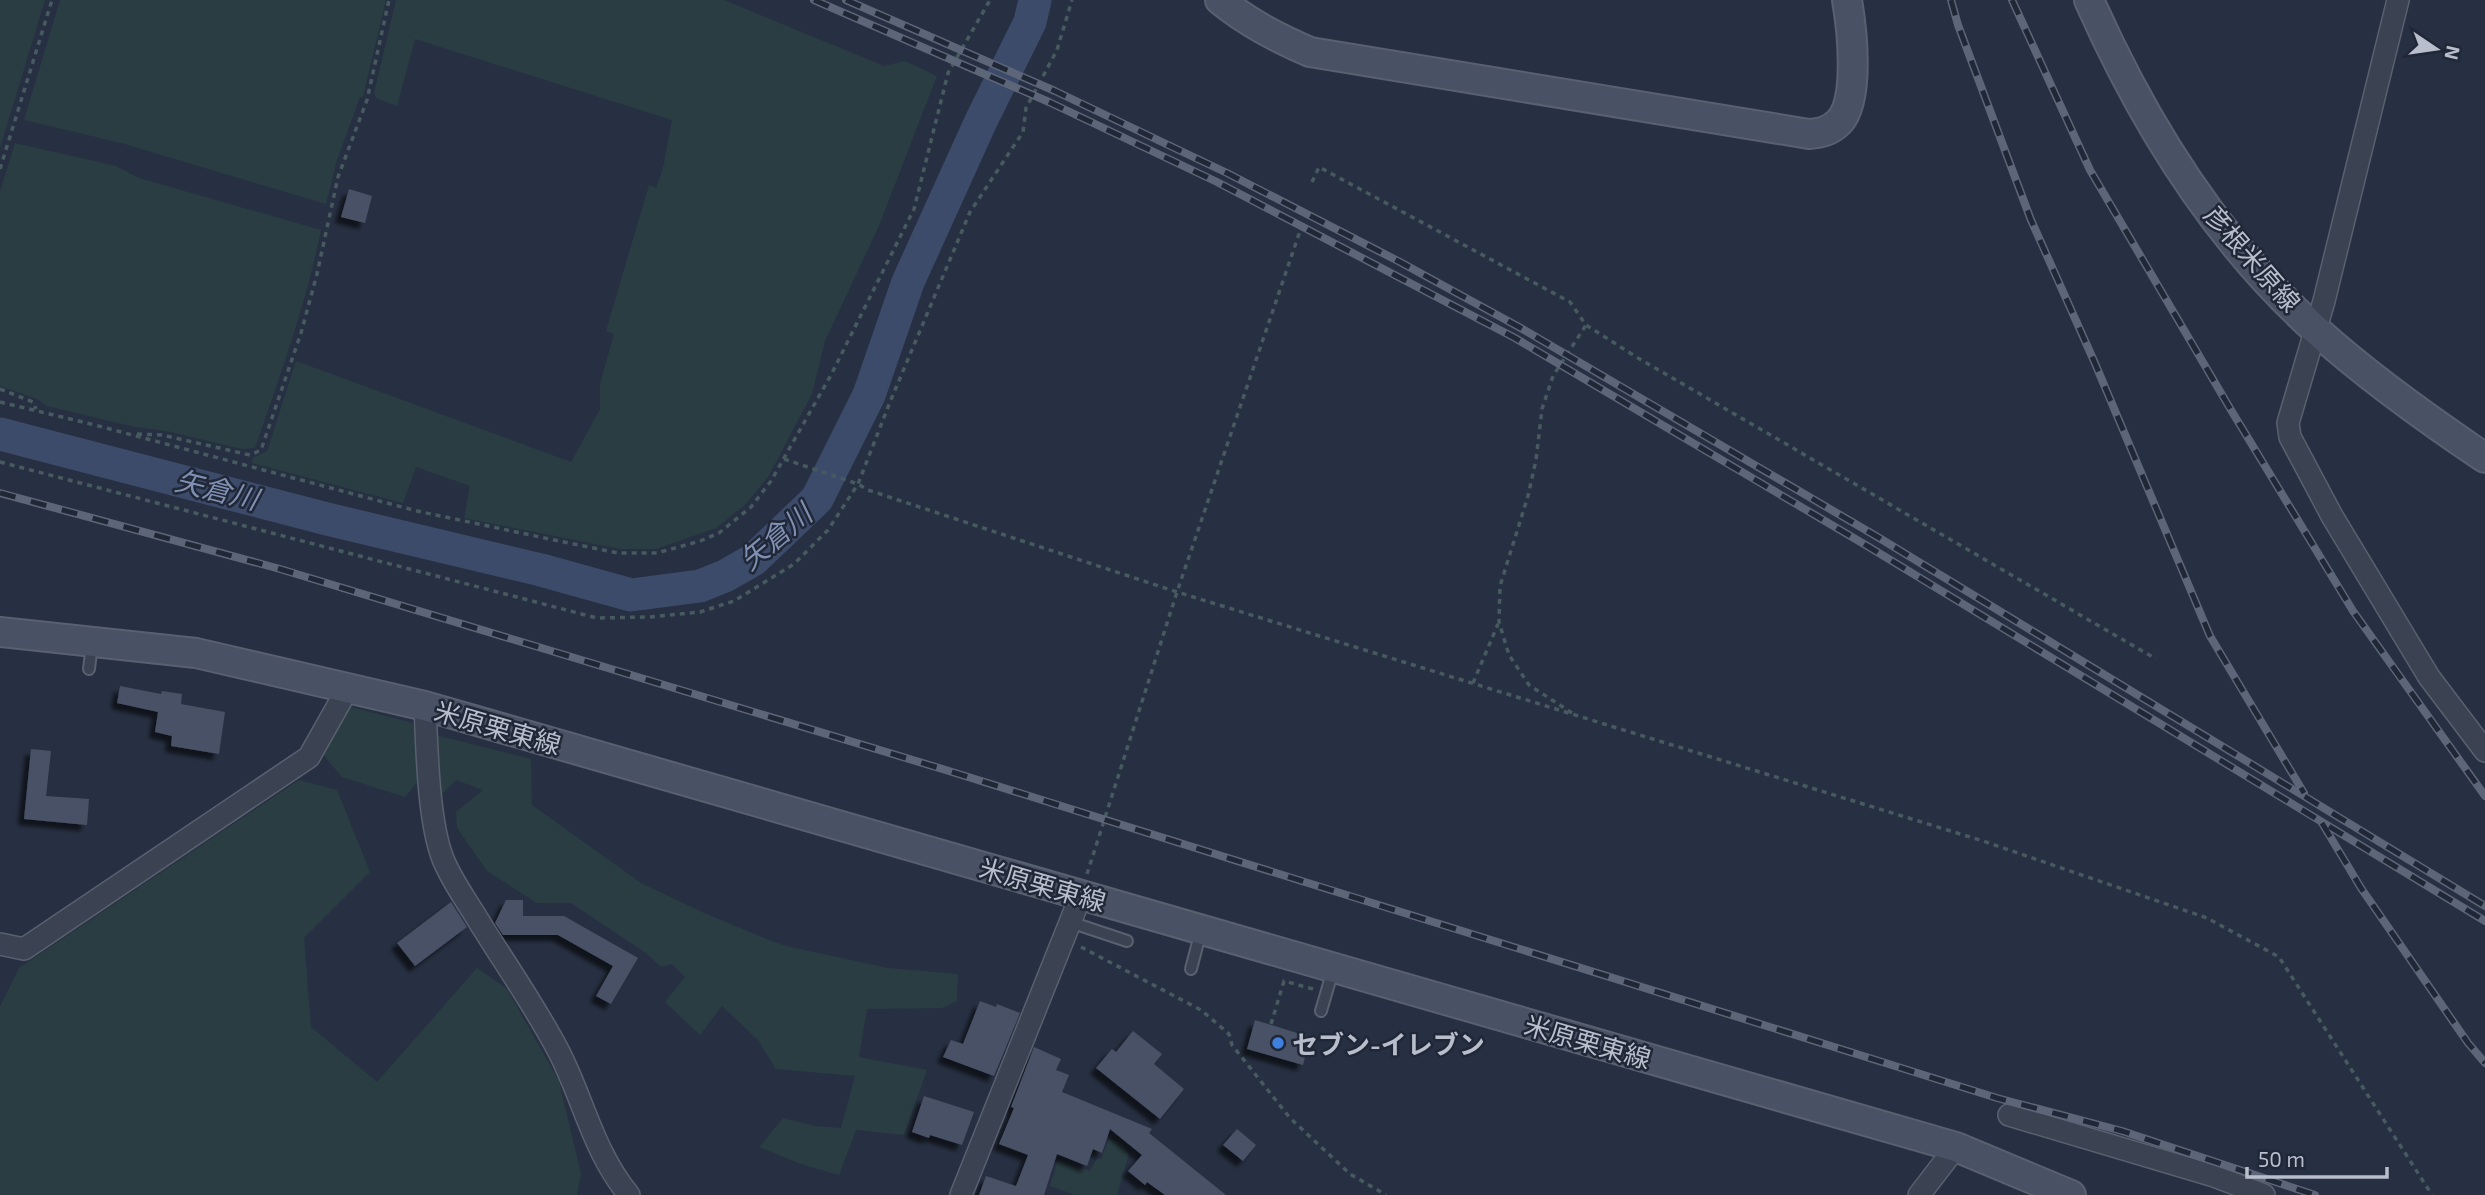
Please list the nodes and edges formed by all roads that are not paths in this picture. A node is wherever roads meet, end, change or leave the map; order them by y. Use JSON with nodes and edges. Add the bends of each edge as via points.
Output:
{"nodes":[{"id":1,"x":1220,"y":0,"type":"edge"},
{"id":2,"x":2089,"y":0,"type":"edge"},
{"id":3,"x":2398,"y":0,"type":"edge"},
{"id":4,"x":1845,"y":7,"type":"edge"},
{"id":5,"x":2316,"y":330,"type":"junction"},
{"id":6,"x":2485,"y":458,"type":"edge"},
{"id":7,"x":0,"y":632,"type":"edge"},
{"id":8,"x":348,"y":688,"type":"junction"},
{"id":9,"x":425,"y":706,"type":"junction"},
{"id":10,"x":2485,"y":751,"type":"edge"},
{"id":11,"x":1081,"y":895,"type":"junction"},
{"id":12,"x":1067,"y":930,"type":"junction"},
{"id":13,"x":1201,"y":930,"type":"junction"},
{"id":14,"x":1128,"y":941,"type":"dead end"},
{"id":15,"x":0,"y":944,"type":"edge"},
{"id":16,"x":1191,"y":969,"type":"dead end"},
{"id":17,"x":1325,"y":973,"type":"junction"},
{"id":18,"x":1321,"y":1011,"type":"dead end"},
{"id":19,"x":2009,"y":1115,"type":"dead end"},
{"id":20,"x":1956,"y":1147,"type":"junction"},
{"id":21,"x":629,"y":1195,"type":"edge"},
{"id":22,"x":961,"y":1195,"type":"edge"},
{"id":23,"x":1919,"y":1195,"type":"edge"},
{"id":24,"x":2071,"y":1195,"type":"edge"},
{"id":25,"x":2264,"y":1195,"type":"edge"}],
"edges":[{"from":1,"to":4,"type":"main road","via":[[1276,37],[1310,52],[1809,134],[1828,130],[1846,111],[1854,61]]},
{"from":2,"to":5,"type":"main road","name":"彦根米原線","via":[[2138,104],[2172,158],[2260,274]]},
{"from":3,"to":5,"type":"street"},
{"from":5,"to":6,"type":"main road","name":"彦根米原線","via":[[2384,386]]},
{"from":5,"to":10,"type":"street","via":[[2288,423],[2290,437],[2428,677]]},
{"from":7,"to":8,"type":"main road","name":"米原栗東線","via":[[91,656],[196,653]]},
{"from":8,"to":9,"type":"main road","name":"米原栗東線"},
{"from":8,"to":15,"type":"street","via":[[309,757],[24,949]]},
{"from":9,"to":11,"type":"main road","name":"米原栗東線"},
{"from":9,"to":21,"type":"street","via":[[442,858],[554,1043],[595,1142]]},
{"from":11,"to":12,"type":"street"},
{"from":11,"to":13,"type":"main road","name":"米原栗東線"},
{"from":12,"to":14,"type":"lane"},
{"from":12,"to":22,"type":"street"},
{"from":13,"to":16,"type":"lane"},
{"from":13,"to":17,"type":"main road","name":"米原栗東線"},
{"from":17,"to":18,"type":"lane"},
{"from":17,"to":20,"type":"main road","name":"米原栗東線"},
{"from":19,"to":25,"type":"street"},
{"from":20,"to":23,"type":"street"},
{"from":20,"to":24,"type":"main road","name":"米原栗東線"}]}
